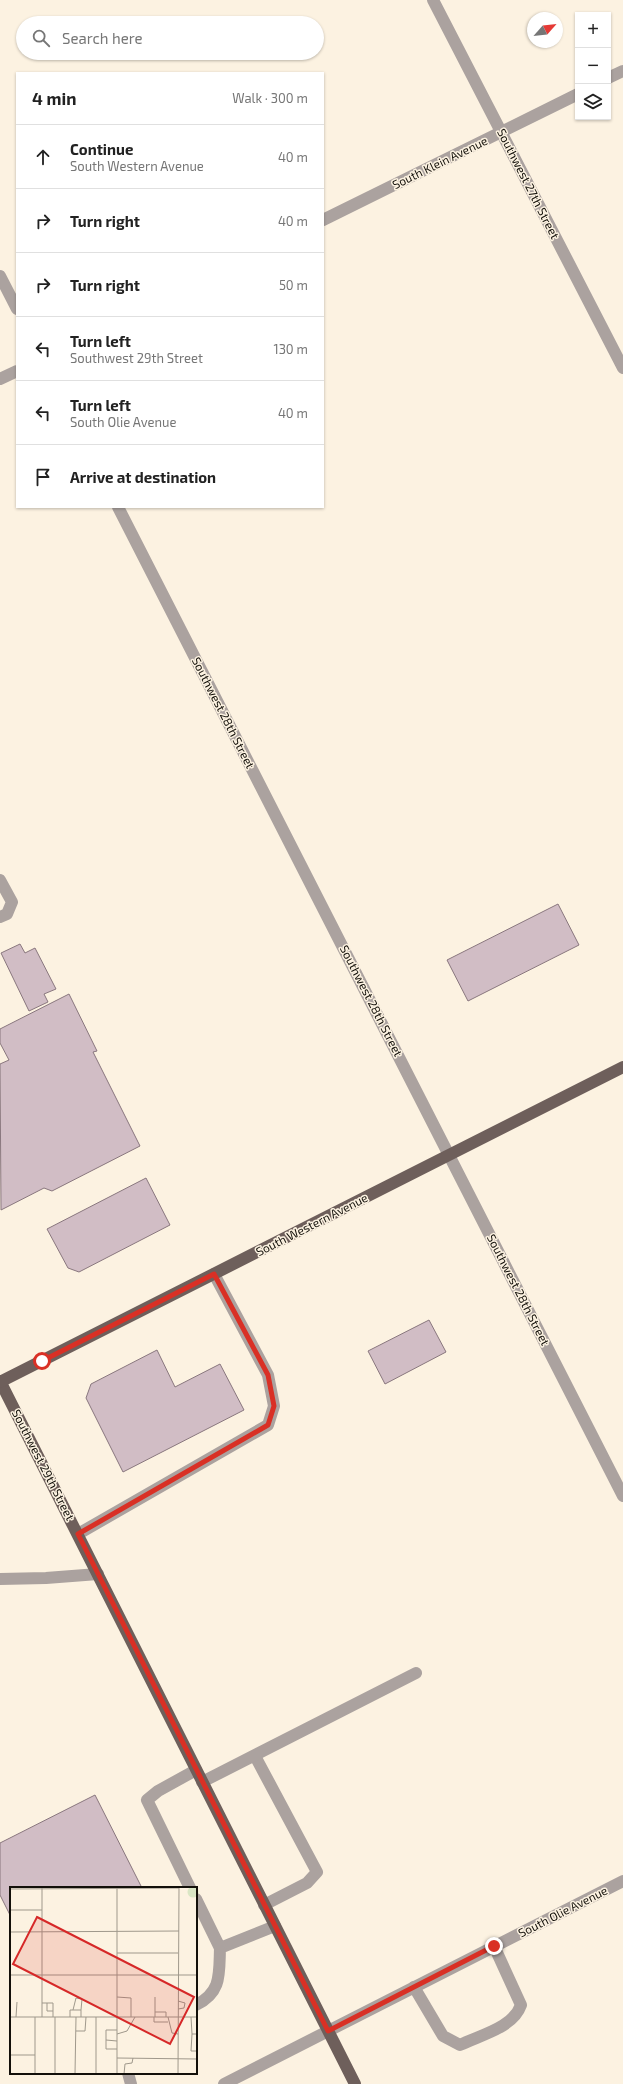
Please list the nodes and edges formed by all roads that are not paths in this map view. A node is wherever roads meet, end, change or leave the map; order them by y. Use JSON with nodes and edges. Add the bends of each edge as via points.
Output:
{"nodes":[{"id":1,"x":433,"y":0,"type":"edge"},
{"id":2,"x":623,"y":71,"type":"edge"},
{"id":3,"x":611,"y":77,"type":"edge"},
{"id":4,"x":575,"y":96,"type":"edge"},
{"id":5,"x":501,"y":133,"type":"junction"},
{"id":6,"x":324,"y":220,"type":"edge"},
{"id":7,"x":0,"y":276,"type":"edge"},
{"id":8,"x":16,"y":307,"type":"edge"},
{"id":9,"x":623,"y":368,"type":"edge"},
{"id":10,"x":16,"y":371,"type":"edge"},
{"id":11,"x":0,"y":379,"type":"edge"},
{"id":12,"x":119,"y":508,"type":"edge"},
{"id":13,"x":0,"y":880,"type":"edge"},
{"id":14,"x":0,"y":917,"type":"edge"},
{"id":15,"x":623,"y":1067,"type":"edge"},
{"id":16,"x":450,"y":1155,"type":"junction"},
{"id":17,"x":214,"y":1274,"type":"junction"},
{"id":18,"x":0,"y":1381,"type":"edge"},
{"id":19,"x":623,"y":1496,"type":"edge"},
{"id":20,"x":78,"y":1534,"type":"junction"},
{"id":21,"x":98,"y":1574,"type":"junction"},
{"id":22,"x":0,"y":1579,"type":"edge"},
{"id":23,"x":416,"y":1673,"type":"dead end"},
{"id":24,"x":255,"y":1756,"type":"junction"},
{"id":25,"x":196,"y":1770,"type":"junction"},
{"id":26,"x":202,"y":1782,"type":"junction"},
{"id":27,"x":623,"y":1881,"type":"edge"},
{"id":28,"x":190,"y":1887,"type":"edge"},
{"id":29,"x":197,"y":1901,"type":"edge"},
{"id":30,"x":264,"y":1905,"type":"junction"},
{"id":31,"x":275,"y":1926,"type":"junction"},
{"id":32,"x":494,"y":1946,"type":"junction"},
{"id":33,"x":220,"y":1948,"type":"junction"},
{"id":34,"x":414,"y":1987,"type":"junction"},
{"id":35,"x":197,"y":2005,"type":"edge"},
{"id":36,"x":328,"y":2031,"type":"junction"},
{"id":37,"x":128,"y":2074,"type":"edge"},
{"id":38,"x":131,"y":2084,"type":"edge"},
{"id":39,"x":224,"y":2084,"type":"edge"},
{"id":40,"x":355,"y":2084,"type":"edge"}],
"edges":[{"from":1,"to":5,"type":"street","name":"Southwest 27th Street"},
{"from":2,"to":3,"type":"street"},
{"from":4,"to":5,"type":"street","name":"South Klein Avenue"},
{"from":5,"to":6,"type":"street","name":"South Klein Avenue"},
{"from":5,"to":9,"type":"street","name":"Southwest 27th Street"},
{"from":7,"to":8,"type":"street"},
{"from":10,"to":11,"type":"street"},
{"from":12,"to":16,"type":"street","name":"Southwest 28th Street"},
{"from":13,"to":14,"type":"street","via":[[12,902],[7,914]]},
{"from":15,"to":16,"type":"main road","name":"South Western Avenue"},
{"from":16,"to":17,"type":"main road","name":"South Western Avenue"},
{"from":16,"to":19,"type":"street","name":"Southwest 28th Street"},
{"from":17,"to":18,"type":"main road","name":"South Western Avenue"},
{"from":17,"to":20,"type":"street","via":[[268,1375],[274,1406],[268,1425]]},
{"from":18,"to":20,"type":"main road","name":"Southwest 29th Street"},
{"from":20,"to":21,"type":"main road","name":"Southwest 29th Street"},
{"from":21,"to":22,"type":"street"},
{"from":21,"to":25,"type":"main road","name":"Southwest 29th Street"},
{"from":23,"to":24,"type":"street"},
{"from":24,"to":26,"type":"street"},
{"from":24,"to":30,"type":"street","via":[[316,1872],[307,1883]]},
{"from":25,"to":26,"type":"main road","name":"Southwest 29th Street"},
{"from":25,"to":28,"type":"street","via":[[147,1800]]},
{"from":26,"to":30,"type":"main road","name":"Southwest 29th Street"},
{"from":27,"to":32,"type":"street","name":"South Olie Avenue"},
{"from":29,"to":33,"type":"street"},
{"from":30,"to":31,"type":"main road","name":"Southwest 29th Street"},
{"from":31,"to":33,"type":"street"},
{"from":31,"to":36,"type":"main road","name":"Southwest 29th Street"},
{"from":32,"to":34,"type":"street","name":"South Olie Avenue"},
{"from":32,"to":34,"type":"street","via":[[521,2005],[519,2012],[507,2023],[460,2044],[443,2036]]},
{"from":33,"to":35,"type":"street","via":[[219,1980],[209,1999]]},
{"from":34,"to":36,"type":"street","name":"South Olie Avenue"},
{"from":36,"to":39,"type":"street","name":"South Olie Avenue"},
{"from":36,"to":40,"type":"main road","name":"Southwest 29th Street"},
{"from":37,"to":38,"type":"street"}]}
